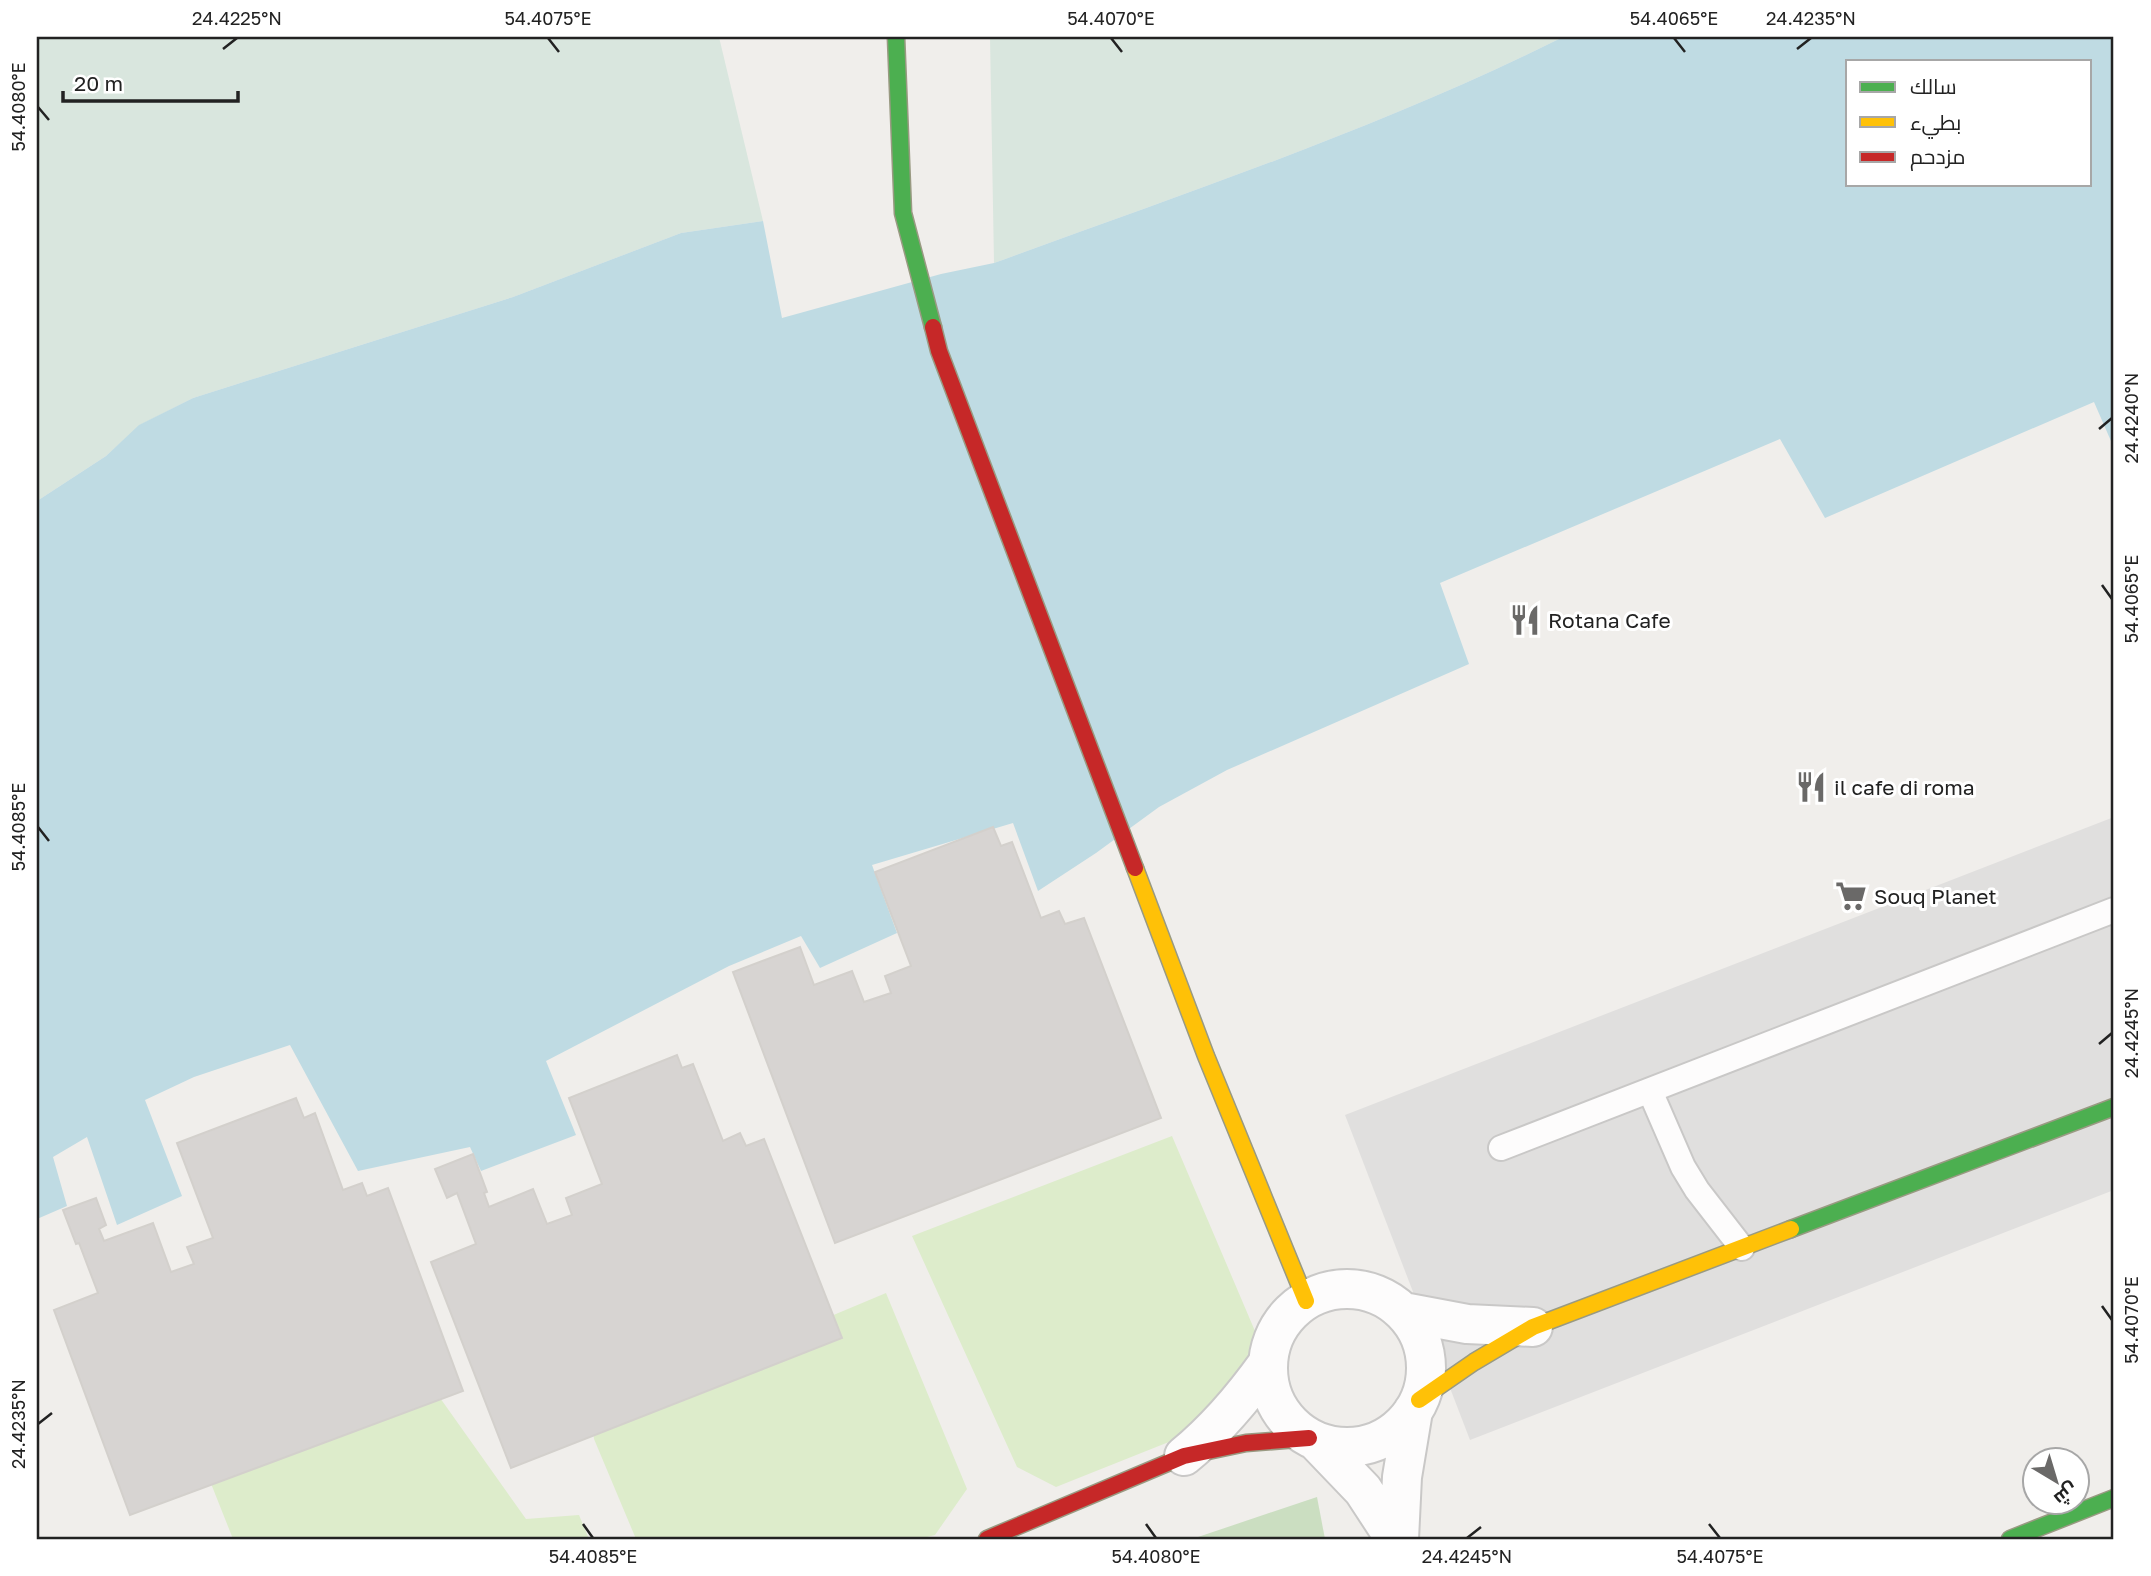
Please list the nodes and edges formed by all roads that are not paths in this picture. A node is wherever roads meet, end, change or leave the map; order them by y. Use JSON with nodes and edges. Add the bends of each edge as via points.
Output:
{"nodes":[{"id":1,"x":896,"y":37,"type":"edge"},
{"id":2,"x":2114,"y":910,"type":"edge"},
{"id":3,"x":1650,"y":1091,"type":"junction"},
{"id":4,"x":2114,"y":1107,"type":"edge"},
{"id":5,"x":1501,"y":1148,"type":"dead end"},
{"id":6,"x":1742,"y":1248,"type":"junction"},
{"id":7,"x":1306,"y":1300,"type":"junction"},
{"id":8,"x":1403,"y":1312,"type":"junction"},
{"id":9,"x":1533,"y":1327,"type":"junction"},
{"id":10,"x":1268,"y":1363,"type":"junction"},
{"id":11,"x":1416,"y":1405,"type":"junction"},
{"id":12,"x":1313,"y":1440,"type":"junction"},
{"id":13,"x":1184,"y":1456,"type":"junction"},
{"id":14,"x":2114,"y":1498,"type":"edge"},
{"id":15,"x":987,"y":1539,"type":"edge"},
{"id":16,"x":1397,"y":1539,"type":"edge"},
{"id":17,"x":2010,"y":1539,"type":"edge"}],
"edges":[{"from":1,"to":7,"type":"street","via":[[903,213],[939,351],[1206,1056]]},
{"from":2,"to":3,"type":"lane"},
{"from":3,"to":5,"type":"lane"},
{"from":3,"to":6,"type":"lane","via":[[1683,1167]]},
{"from":4,"to":6,"type":"street"},
{"from":6,"to":9,"type":"street"},
{"from":7,"to":8,"type":"street","via":[[1325,1292],[1367,1291]]},
{"from":7,"to":10,"type":"street","via":[[1279,1327]]},
{"from":8,"to":9,"type":"street","via":[[1467,1324]]},
{"from":8,"to":11,"type":"street","via":[[1423,1344],[1426,1363]]},
{"from":9,"to":11,"type":"street","via":[[1474,1362]]},
{"from":10,"to":12,"type":"street","via":[[1273,1399],[1294,1428]]},
{"from":10,"to":13,"type":"street","via":[[1229,1413]]},
{"from":11,"to":12,"type":"street","via":[[1399,1428],[1381,1440],[1338,1447]]},
{"from":11,"to":16,"type":"street","via":[[1402,1477]]},
{"from":12,"to":13,"type":"street","via":[[1246,1443]]},
{"from":12,"to":16,"type":"street","via":[[1363,1490]]},
{"from":13,"to":15,"type":"street"},
{"from":14,"to":17,"type":"street"}]}
